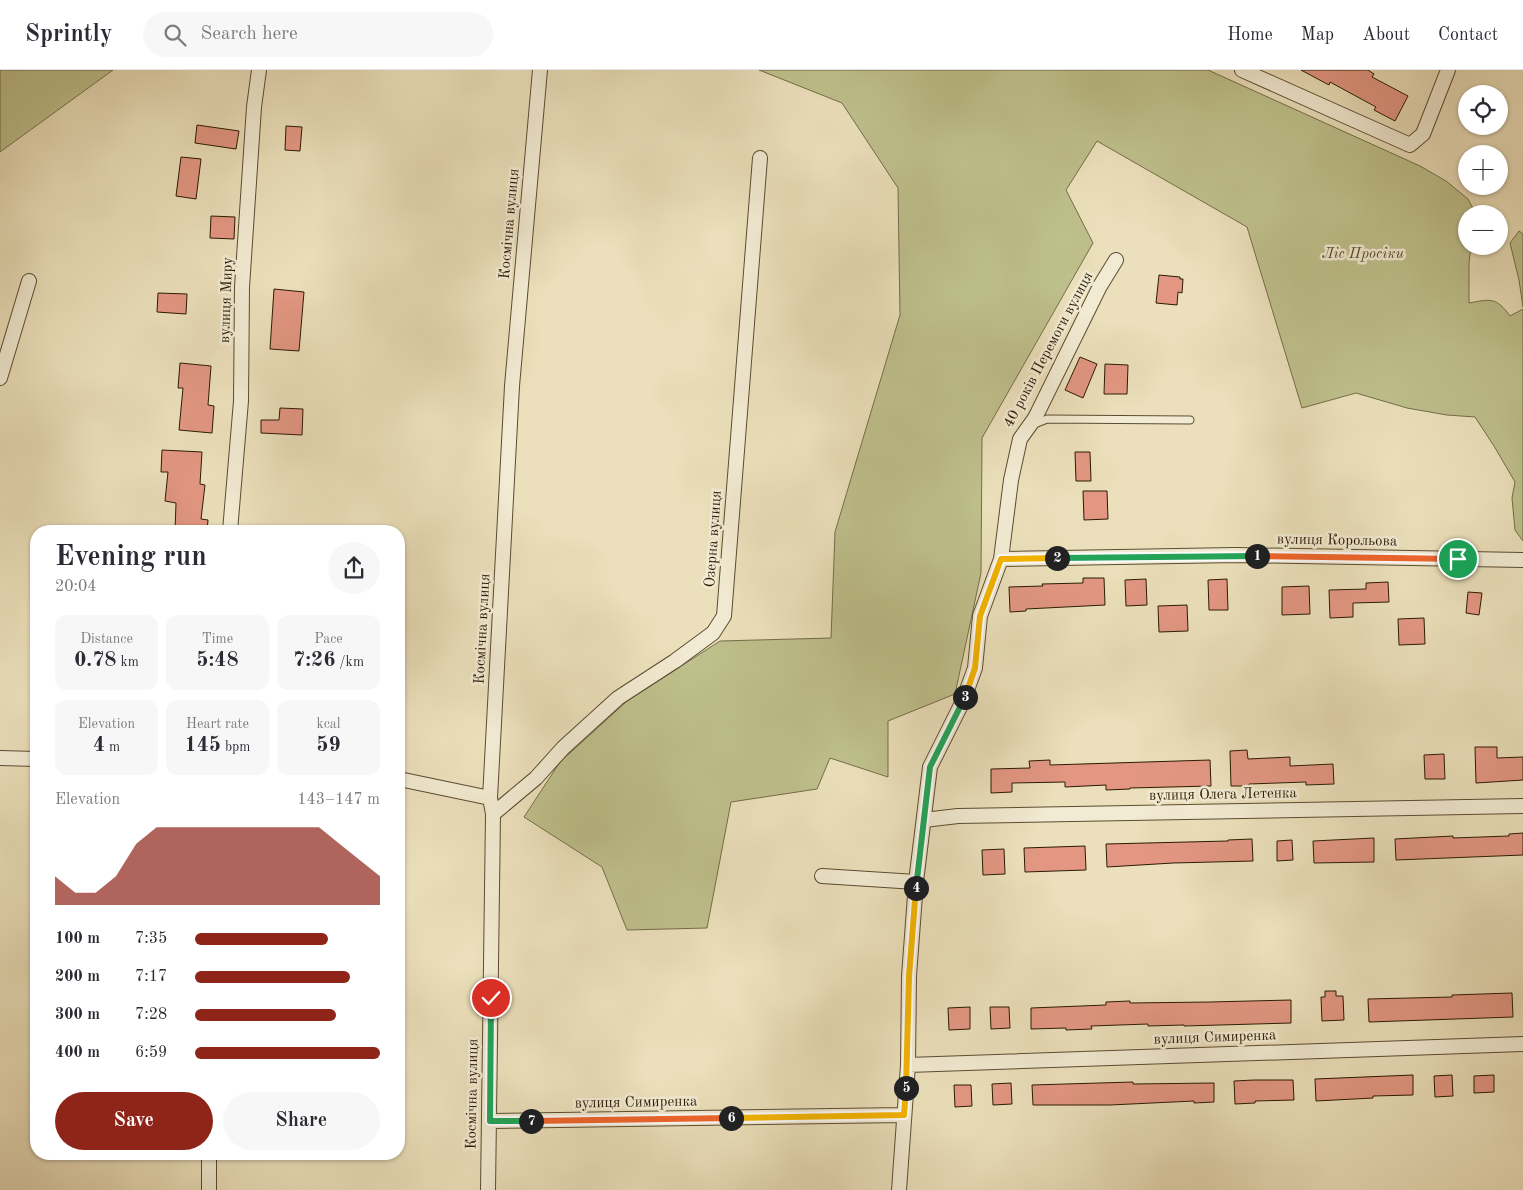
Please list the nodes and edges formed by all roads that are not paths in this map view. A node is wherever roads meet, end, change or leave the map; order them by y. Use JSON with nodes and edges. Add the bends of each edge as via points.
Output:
{"nodes":[{"id":1,"x":259,"y":70,"type":"edge"},
{"id":2,"x":540,"y":70,"type":"edge"},
{"id":3,"x":1242,"y":70,"type":"edge"},
{"id":4,"x":1448,"y":70,"type":"edge"},
{"id":5,"x":760,"y":158,"type":"dead end"},
{"id":6,"x":1116,"y":260,"type":"dead end"},
{"id":7,"x":29,"y":281,"type":"dead end"},
{"id":8,"x":0,"y":378,"type":"edge"},
{"id":9,"x":1190,"y":420,"type":"dead end"},
{"id":10,"x":1029,"y":427,"type":"junction"},
{"id":11,"x":230,"y":525,"type":"edge"},
{"id":12,"x":1001,"y":559,"type":"junction"},
{"id":13,"x":1523,"y":560,"type":"edge"},
{"id":14,"x":0,"y":758,"type":"edge"},
{"id":15,"x":30,"y":759,"type":"edge"},
{"id":16,"x":405,"y":780,"type":"edge"},
{"id":17,"x":490,"y":798,"type":"junction"},
{"id":18,"x":1523,"y":806,"type":"edge"},
{"id":19,"x":493,"y":814,"type":"junction"},
{"id":20,"x":924,"y":820,"type":"junction"},
{"id":21,"x":822,"y":876,"type":"dead end"},
{"id":22,"x":916,"y":882,"type":"junction"},
{"id":23,"x":1523,"y":1044,"type":"edge"},
{"id":24,"x":908,"y":1066,"type":"junction"},
{"id":25,"x":904,"y":1115,"type":"junction"},
{"id":26,"x":490,"y":1121,"type":"junction"},
{"id":27,"x":209,"y":1160,"type":"edge"},
{"id":28,"x":209,"y":1190,"type":"edge"},
{"id":29,"x":488,"y":1190,"type":"edge"},
{"id":30,"x":899,"y":1190,"type":"edge"}],
"edges":[{"from":1,"to":11,"type":"street","name":"вулиця Миру","via":[[242,287],[240,401]]},
{"from":2,"to":17,"type":"street","name":"Космічна вулиця","via":[[512,386]]},
{"from":3,"to":4,"type":"street","via":[[1410,144],[1423,134]]},
{"from":5,"to":19,"type":"street","name":"Озерна вулиця","via":[[724,616],[713,633],[618,698],[563,748],[536,778]]},
{"from":6,"to":10,"type":"street","name":"40 років Перемоги вулиця"},
{"from":7,"to":8,"type":"street"},
{"from":9,"to":10,"type":"lane","via":[[1047,419]]},
{"from":10,"to":12,"type":"street","name":"40 років Перемоги вулиця","via":[[1020,439],[1011,480]]},
{"from":12,"to":13,"type":"street","name":"вулиця Корольова","via":[[1236,555]]},
{"from":12,"to":20,"type":"street","name":"40 років Перемоги вулиця","via":[[980,616],[975,668],[963,701],[930,767]]},
{"from":14,"to":15,"type":"street"},
{"from":16,"to":17,"type":"street"},
{"from":17,"to":19,"type":"street","name":"Космічна вулиця"},
{"from":18,"to":20,"type":"street","name":"вулиця Олега Летенка","via":[[968,816]]},
{"from":19,"to":26,"type":"street","name":"Космічна вулиця"},
{"from":20,"to":22,"type":"street","name":"40 років Перемоги вулиця"},
{"from":21,"to":22,"type":"street"},
{"from":22,"to":24,"type":"street","name":"40 років Перемоги вулиця","via":[[909,976]]},
{"from":23,"to":24,"type":"street","name":"вулиця Симиренка"},
{"from":24,"to":25,"type":"street","name":"40 років Перемоги вулиця"},
{"from":25,"to":26,"type":"street","name":"вулиця Симиренка"},
{"from":25,"to":30,"type":"street","name":"40 років Перемоги вулиця"},
{"from":26,"to":29,"type":"street","name":"Космічна вулиця"},
{"from":27,"to":28,"type":"street"}]}
